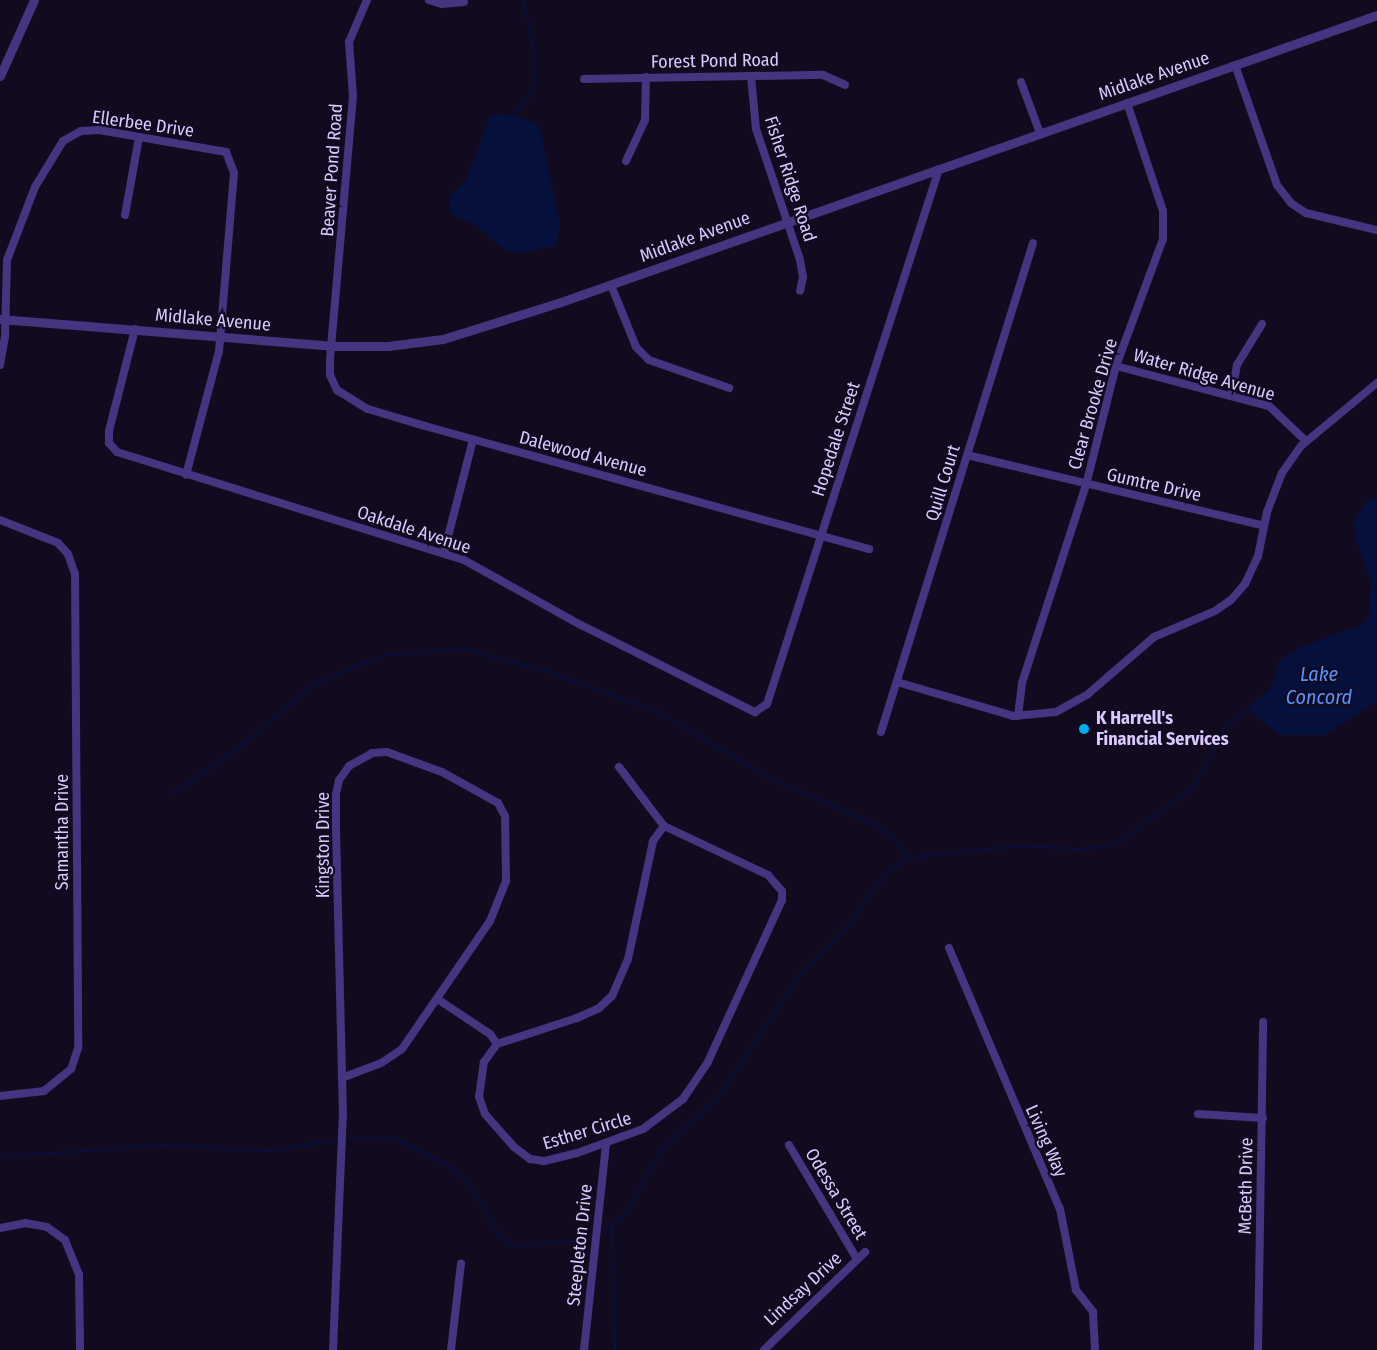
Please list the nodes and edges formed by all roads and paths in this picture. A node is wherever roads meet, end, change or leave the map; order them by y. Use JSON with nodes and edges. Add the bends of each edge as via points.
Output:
{"nodes":[{"id":1,"x":34,"y":0,"type":"edge"},
{"id":2,"x":368,"y":0,"type":"edge"},
{"id":3,"x":429,"y":0,"type":"edge"},
{"id":4,"x":464,"y":2,"type":"dead end"},
{"id":5,"x":1377,"y":15,"type":"edge"},
{"id":6,"x":1235,"y":65,"type":"junction"},
{"id":7,"x":0,"y":76,"type":"edge"},
{"id":8,"x":751,"y":76,"type":"junction"},
{"id":9,"x":646,"y":77,"type":"junction"},
{"id":10,"x":584,"y":79,"type":"dead end"},
{"id":11,"x":1021,"y":82,"type":"dead end"},
{"id":12,"x":845,"y":85,"type":"dead end"},
{"id":13,"x":1127,"y":103,"type":"junction"},
{"id":14,"x":1040,"y":134,"type":"junction"},
{"id":15,"x":139,"y":137,"type":"junction"},
{"id":16,"x":626,"y":161,"type":"dead end"},
{"id":17,"x":939,"y":169,"type":"junction"},
{"id":18,"x":125,"y":215,"type":"dead end"},
{"id":19,"x":787,"y":222,"type":"junction"},
{"id":20,"x":1377,"y":230,"type":"edge"},
{"id":21,"x":1033,"y":243,"type":"dead end"},
{"id":22,"x":611,"y":285,"type":"junction"},
{"id":23,"x":800,"y":291,"type":"dead end"},
{"id":24,"x":3,"y":320,"type":"edge"},
{"id":25,"x":1262,"y":324,"type":"dead end"},
{"id":26,"x":135,"y":329,"type":"junction"},
{"id":27,"x":221,"y":336,"type":"junction"},
{"id":28,"x":332,"y":346,"type":"junction"},
{"id":29,"x":0,"y":365,"type":"edge"},
{"id":30,"x":1116,"y":366,"type":"junction"},
{"id":31,"x":1377,"y":382,"type":"edge"},
{"id":32,"x":729,"y":388,"type":"dead end"},
{"id":33,"x":1232,"y":396,"type":"junction"},
{"id":34,"x":473,"y":440,"type":"junction"},
{"id":35,"x":1306,"y":441,"type":"junction"},
{"id":36,"x":967,"y":455,"type":"junction"},
{"id":37,"x":186,"y":475,"type":"junction"},
{"id":38,"x":1086,"y":485,"type":"junction"},
{"id":39,"x":0,"y":520,"type":"edge"},
{"id":40,"x":1264,"y":526,"type":"junction"},
{"id":41,"x":821,"y":534,"type":"junction"},
{"id":42,"x":869,"y":549,"type":"dead end"},
{"id":43,"x":444,"y":552,"type":"junction"},
{"id":44,"x":897,"y":682,"type":"junction"},
{"id":45,"x":755,"y":712,"type":"joint"},
{"id":46,"x":1018,"y":716,"type":"junction"},
{"id":47,"x":881,"y":732,"type":"dead end"},
{"id":48,"x":619,"y":767,"type":"dead end"},
{"id":49,"x":664,"y":826,"type":"junction"},
{"id":50,"x":949,"y":948,"type":"dead end"},
{"id":51,"x":439,"y":1000,"type":"junction"},
{"id":52,"x":1263,"y":1022,"type":"dead end"},
{"id":53,"x":496,"y":1044,"type":"junction"},
{"id":54,"x":342,"y":1078,"type":"junction"},
{"id":55,"x":0,"y":1096,"type":"edge"},
{"id":56,"x":1198,"y":1114,"type":"dead end"},
{"id":57,"x":1263,"y":1118,"type":"junction"},
{"id":58,"x":606,"y":1144,"type":"junction"},
{"id":59,"x":789,"y":1145,"type":"dead end"},
{"id":60,"x":0,"y":1228,"type":"edge"},
{"id":61,"x":865,"y":1252,"type":"dead end"},
{"id":62,"x":857,"y":1259,"type":"junction"},
{"id":63,"x":461,"y":1264,"type":"dead end"},
{"id":64,"x":80,"y":1350,"type":"edge"},
{"id":65,"x":333,"y":1350,"type":"edge"},
{"id":66,"x":451,"y":1350,"type":"edge"},
{"id":67,"x":584,"y":1350,"type":"edge"},
{"id":68,"x":764,"y":1350,"type":"edge"},
{"id":69,"x":1095,"y":1350,"type":"edge"},
{"id":70,"x":1258,"y":1350,"type":"edge"}],
"edges":[{"from":1,"to":7,"type":"street"},
{"from":2,"to":28,"type":"street","name":"Beaver Pond Road","via":[[350,42],[353,96]]},
{"from":3,"to":4,"type":"street","via":[[442,4]]},
{"from":5,"to":6,"type":"street","name":"Midlake Avenue"},
{"from":6,"to":13,"type":"street","name":"Midlake Avenue"},
{"from":6,"to":20,"type":"street","via":[[1277,185],[1292,204],[1306,213]]},
{"from":8,"to":9,"type":"street","name":"Forest Pond Road"},
{"from":8,"to":12,"type":"street","name":"Forest Pond Road","via":[[823,75]]},
{"from":8,"to":19,"type":"street","name":"Fisher Ridge Road","via":[[756,129]]},
{"from":9,"to":10,"type":"street","name":"Forest Pond Road"},
{"from":9,"to":16,"type":"street","via":[[645,120]]},
{"from":11,"to":14,"type":"street"},
{"from":13,"to":14,"type":"street","name":"Midlake Avenue"},
{"from":13,"to":30,"type":"street","name":"Clear Brooke Drive","via":[[1165,223],[1163,239]]},
{"from":14,"to":17,"type":"street","name":"Midlake Avenue"},
{"from":15,"to":18,"type":"street"},
{"from":15,"to":24,"type":"street","name":"Ellerbee Drive","via":[[81,131],[63,141],[51,155],[7,260]]},
{"from":15,"to":27,"type":"street","name":"Ellerbee Drive","via":[[220,150],[230,157],[234,173]]},
{"from":17,"to":19,"type":"street","name":"Midlake Avenue"},
{"from":17,"to":41,"type":"street","name":"Hopedale Street"},
{"from":19,"to":22,"type":"street","name":"Midlake Avenue"},
{"from":19,"to":23,"type":"street","name":"Fisher Ridge Road","via":[[802,270]]},
{"from":21,"to":36,"type":"street","name":"Quill Court"},
{"from":22,"to":28,"type":"street","name":"Midlake Avenue","via":[[443,339],[388,346]]},
{"from":22,"to":32,"type":"street","via":[[632,340],[649,360]]},
{"from":24,"to":26,"type":"street","name":"Midlake Avenue"},
{"from":24,"to":29,"type":"street","name":"Ellerbee Drive"},
{"from":25,"to":33,"type":"street","via":[[1237,365]]},
{"from":26,"to":27,"type":"street","name":"Midlake Avenue"},
{"from":26,"to":37,"type":"street","name":"Oakdale Avenue","via":[[108,431],[112,448],[124,456]]},
{"from":27,"to":28,"type":"street","name":"Midlake Avenue"},
{"from":27,"to":37,"type":"street","name":"Ellerbee Drive"},
{"from":28,"to":34,"type":"street","name":"Dalewood Avenue","via":[[330,375],[344,396],[368,409]]},
{"from":30,"to":33,"type":"street","name":"Water Ridge Avenue"},
{"from":30,"to":38,"type":"street","name":"Clear Brooke Drive"},
{"from":31,"to":35,"type":"street"},
{"from":33,"to":35,"type":"street","name":"Water Ridge Avenue","via":[[1278,411]]},
{"from":34,"to":41,"type":"street","name":"Dalewood Avenue"},
{"from":34,"to":43,"type":"street"},
{"from":35,"to":40,"type":"street","via":[[1282,473]]},
{"from":36,"to":38,"type":"street","name":"Gumtre Drive"},
{"from":36,"to":44,"type":"street","name":"Quill Court"},
{"from":37,"to":43,"type":"street","name":"Oakdale Avenue"},
{"from":38,"to":40,"type":"street","name":"Gumtre Drive"},
{"from":38,"to":46,"type":"street","name":"Clear Brooke Drive","via":[[1022,683]]},
{"from":39,"to":55,"type":"street","name":"Samantha Drive","via":[[39,532],[68,554],[75,574],[78,1048],[70,1069],[44,1091]]},
{"from":40,"to":46,"type":"street","via":[[1250,575],[1231,600],[1154,637],[1089,694],[1056,712]]},
{"from":41,"to":42,"type":"street","name":"Dalewood Avenue"},
{"from":41,"to":45,"type":"street","name":"Hopedale Street","via":[[767,704]]},
{"from":43,"to":45,"type":"street","name":"Oakdale Avenue"},
{"from":44,"to":46,"type":"street"},
{"from":44,"to":47,"type":"street","name":"Quill Court"},
{"from":48,"to":49,"type":"street","name":"Esther Circle"},
{"from":49,"to":53,"type":"street","via":[[653,841],[628,959],[612,996],[599,1008],[577,1018]]},
{"from":49,"to":58,"type":"street","name":"Esther Circle","via":[[768,874],[782,891],[782,900],[708,1062],[690,1091],[657,1122]]},
{"from":50,"to":69,"type":"street","name":"Living Way","via":[[1059,1209],[1076,1290],[1093,1312]]},
{"from":51,"to":53,"type":"street","via":[[490,1034]]},
{"from":51,"to":54,"type":"street","name":"Kingston Drive","via":[[392,1058]]},
{"from":51,"to":54,"type":"street","name":"Kingston Drive","via":[[490,921],[504,890],[508,845],[505,816],[493,798],[442,772],[393,753],[372,753],[349,766],[339,780],[336,794]]},
{"from":52,"to":57,"type":"street","name":"McBeth Drive"},
{"from":53,"to":58,"type":"street","name":"Esther Circle","via":[[484,1062],[479,1097],[485,1114],[514,1147],[530,1159],[544,1161]]},
{"from":54,"to":65,"type":"street","name":"Kingston Drive","via":[[341,1204]]},
{"from":56,"to":57,"type":"street"},
{"from":57,"to":70,"type":"street","name":"McBeth Drive"},
{"from":58,"to":67,"type":"street","name":"Steepleton Drive"},
{"from":59,"to":62,"type":"street","name":"Odessa Street"},
{"from":60,"to":64,"type":"street","via":[[25,1224],[47,1227],[65,1240],[79,1274]]},
{"from":61,"to":62,"type":"street","name":"Lindsay Drive"},
{"from":62,"to":68,"type":"street","name":"Lindsay Drive"},
{"from":63,"to":66,"type":"street"}]}
